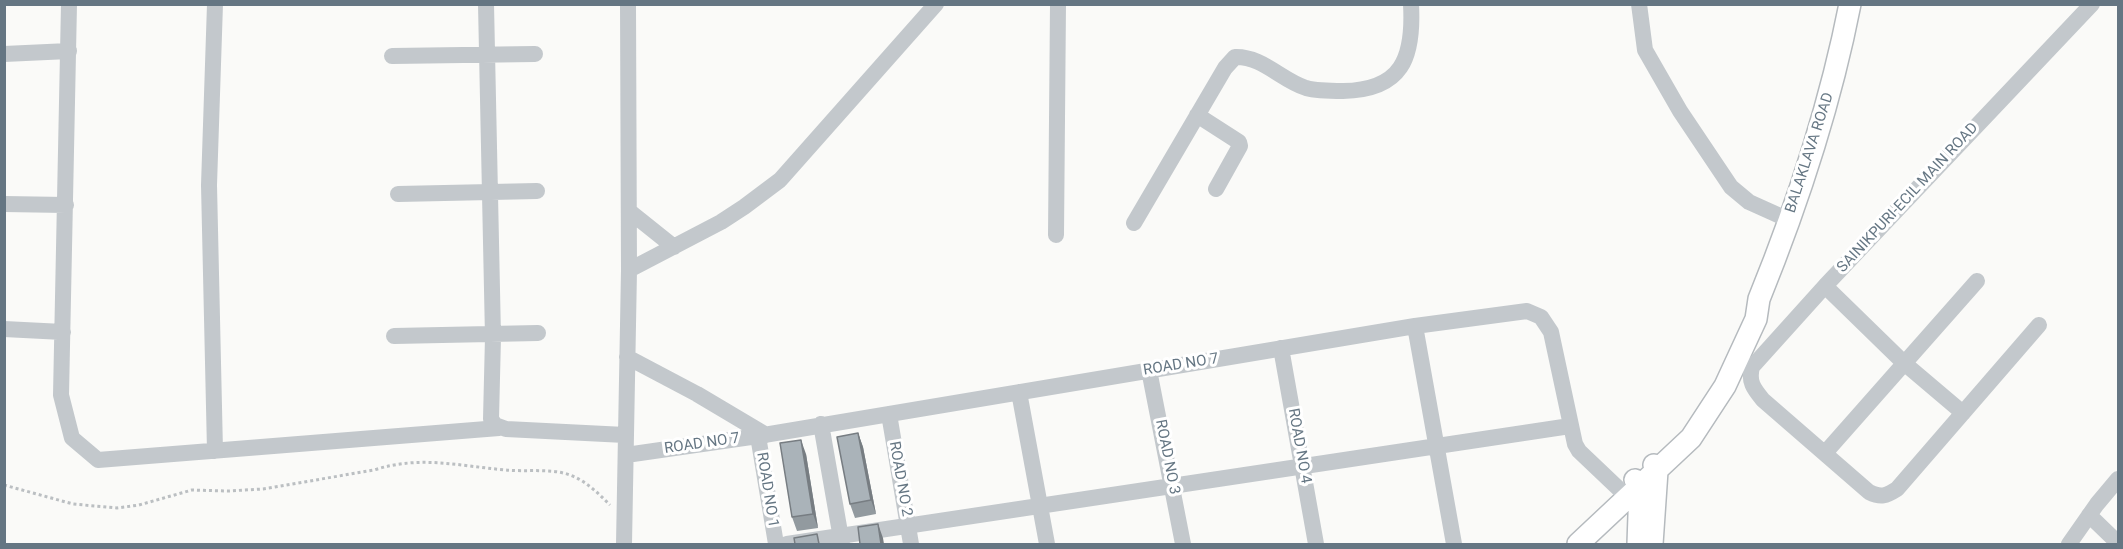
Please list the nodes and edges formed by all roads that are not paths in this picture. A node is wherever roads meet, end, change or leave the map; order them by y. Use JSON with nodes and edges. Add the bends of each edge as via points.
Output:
{"nodes":[{"id":1,"x":69,"y":4,"type":"edge"},
{"id":2,"x":215,"y":4,"type":"edge"},
{"id":3,"x":486,"y":4,"type":"edge"},
{"id":4,"x":628,"y":4,"type":"edge"},
{"id":5,"x":936,"y":4,"type":"edge"},
{"id":6,"x":1058,"y":4,"type":"edge"},
{"id":7,"x":1411,"y":4,"type":"edge"},
{"id":8,"x":1639,"y":4,"type":"edge"},
{"id":9,"x":1850,"y":4,"type":"edge"},
{"id":10,"x":2092,"y":4,"type":"edge"},
{"id":11,"x":69,"y":51,"type":"junction"},
{"id":12,"x":4,"y":54,"type":"edge"},
{"id":13,"x":535,"y":54,"type":"dead end"},
{"id":14,"x":488,"y":55,"type":"junction"},
{"id":15,"x":392,"y":56,"type":"dead end"},
{"id":16,"x":1197,"y":115,"type":"junction"},
{"id":17,"x":1216,"y":189,"type":"dead end"},
{"id":18,"x":537,"y":191,"type":"dead end"},
{"id":19,"x":490,"y":193,"type":"junction"},
{"id":20,"x":398,"y":194,"type":"dead end"},
{"id":21,"x":4,"y":204,"type":"edge"},
{"id":22,"x":66,"y":205,"type":"junction"},
{"id":23,"x":628,"y":211,"type":"junction"},
{"id":24,"x":1789,"y":220,"type":"junction"},
{"id":25,"x":1134,"y":223,"type":"dead end"},
{"id":26,"x":1056,"y":235,"type":"dead end"},
{"id":27,"x":674,"y":247,"type":"junction"},
{"id":28,"x":629,"y":270,"type":"junction"},
{"id":29,"x":1977,"y":281,"type":"dead end"},
{"id":30,"x":1825,"y":286,"type":"junction"},
{"id":31,"x":2039,"y":325,"type":"dead end"},
{"id":32,"x":1414,"y":326,"type":"junction"},
{"id":33,"x":4,"y":329,"type":"edge"},
{"id":34,"x":63,"y":332,"type":"junction"},
{"id":35,"x":538,"y":333,"type":"dead end"},
{"id":36,"x":493,"y":334,"type":"junction"},
{"id":37,"x":394,"y":336,"type":"dead end"},
{"id":38,"x":1281,"y":348,"type":"junction"},
{"id":39,"x":627,"y":357,"type":"junction"},
{"id":40,"x":1904,"y":363,"type":"junction"},
{"id":41,"x":1149,"y":370,"type":"junction"},
{"id":42,"x":1019,"y":392,"type":"junction"},
{"id":43,"x":1964,"y":413,"type":"junction"},
{"id":44,"x":889,"y":414,"type":"junction"},
{"id":45,"x":821,"y":424,"type":"junction"},
{"id":46,"x":1570,"y":426,"type":"junction"},
{"id":47,"x":499,"y":428,"type":"junction"},
{"id":48,"x":625,"y":435,"type":"junction"},
{"id":49,"x":762,"y":435,"type":"junction"},
{"id":50,"x":1437,"y":446,"type":"junction"},
{"id":51,"x":215,"y":451,"type":"junction"},
{"id":52,"x":1825,"y":453,"type":"junction"},
{"id":53,"x":627,"y":455,"type":"junction"},
{"id":54,"x":1654,"y":465,"type":"junction"},
{"id":55,"x":1302,"y":466,"type":"junction"},
{"id":56,"x":2118,"y":479,"type":"edge"},
{"id":57,"x":1631,"y":484,"type":"junction"},
{"id":58,"x":1172,"y":486,"type":"junction"},
{"id":59,"x":1041,"y":506,"type":"junction"},
{"id":60,"x":2089,"y":515,"type":"junction"},
{"id":61,"x":908,"y":526,"type":"junction"},
{"id":62,"x":841,"y":541,"type":"edge"},
{"id":63,"x":2118,"y":543,"type":"edge"},
{"id":64,"x":624,"y":544,"type":"edge"},
{"id":65,"x":776,"y":544,"type":"edge"},
{"id":66,"x":787,"y":544,"type":"edge"},
{"id":67,"x":911,"y":544,"type":"edge"},
{"id":68,"x":1047,"y":544,"type":"edge"},
{"id":69,"x":1183,"y":544,"type":"edge"},
{"id":70,"x":1316,"y":544,"type":"edge"},
{"id":71,"x":1454,"y":544,"type":"edge"},
{"id":72,"x":1564,"y":544,"type":"edge"},
{"id":73,"x":1578,"y":544,"type":"edge"},
{"id":74,"x":1638,"y":544,"type":"edge"},
{"id":75,"x":1652,"y":544,"type":"edge"},
{"id":76,"x":2069,"y":544,"type":"edge"}],
"edges":[{"from":1,"to":11,"type":"street"},
{"from":2,"to":51,"type":"street","via":[[209,185]]},
{"from":3,"to":14,"type":"street"},
{"from":4,"to":23,"type":"street"},
{"from":5,"to":27,"type":"street","via":[[780,180],[744,207]]},
{"from":6,"to":26,"type":"street"},
{"from":7,"to":16,"type":"street","via":[[1410,48],[1399,71],[1384,83],[1361,90],[1307,88],[1257,61],[1235,57]]},
{"from":8,"to":24,"type":"street","via":[[1646,50],[1680,111],[1731,187],[1749,202]]},
{"from":9,"to":24,"type":"main road","name":"BALAKLAVA ROAD","via":[[1824,116]]},
{"from":10,"to":30,"type":"street","name":"SAINIKPURI-ECIL MAIN ROAD"},
{"from":11,"to":12,"type":"street"},
{"from":11,"to":22,"type":"street"},
{"from":13,"to":14,"type":"street"},
{"from":14,"to":15,"type":"street"},
{"from":14,"to":19,"type":"street"},
{"from":16,"to":17,"type":"street","via":[[1239,142]]},
{"from":16,"to":25,"type":"street"},
{"from":18,"to":19,"type":"street"},
{"from":19,"to":20,"type":"street"},
{"from":19,"to":36,"type":"street"},
{"from":21,"to":22,"type":"street"},
{"from":22,"to":34,"type":"street"},
{"from":23,"to":27,"type":"street"},
{"from":23,"to":28,"type":"street"},
{"from":24,"to":54,"type":"main road","name":"BALAKLAVA ROAD","via":[[1760,299],[1751,304],[1700,405]]},
{"from":27,"to":28,"type":"street"},
{"from":28,"to":39,"type":"street"},
{"from":29,"to":40,"type":"street"},
{"from":30,"to":40,"type":"street"},
{"from":30,"to":52,"type":"street","name":"SAINIKPURI-ECIL MAIN ROAD","via":[[1752,368],[1750,380],[1763,400]]},
{"from":31,"to":43,"type":"street"},
{"from":32,"to":38,"type":"street","name":"ROAD NO 7"},
{"from":32,"to":46,"type":"street","name":"ROAD NO 7","via":[[1513,312],[1541,316],[1551,332]]},
{"from":32,"to":50,"type":"street"},
{"from":33,"to":34,"type":"street"},
{"from":34,"to":51,"type":"street","via":[[61,395],[72,438],[98,460]]},
{"from":35,"to":36,"type":"street"},
{"from":36,"to":37,"type":"street"},
{"from":36,"to":47,"type":"street","via":[[491,418]]},
{"from":38,"to":41,"type":"street","name":"ROAD NO 7"},
{"from":38,"to":55,"type":"street","name":"ROAD NO 4"},
{"from":39,"to":48,"type":"street"},
{"from":39,"to":49,"type":"street"},
{"from":40,"to":43,"type":"street"},
{"from":40,"to":52,"type":"street"},
{"from":41,"to":42,"type":"street","name":"ROAD NO 7"},
{"from":41,"to":58,"type":"street","name":"ROAD NO 3"},
{"from":42,"to":44,"type":"street","name":"ROAD NO 7"},
{"from":42,"to":59,"type":"street"},
{"from":43,"to":52,"type":"street","via":[[1897,489],[1886,496],[1869,492]]},
{"from":44,"to":45,"type":"street","name":"ROAD NO 7"},
{"from":44,"to":61,"type":"street","name":"ROAD NO 2"},
{"from":45,"to":49,"type":"street","name":"ROAD NO 7"},
{"from":45,"to":62,"type":"street"},
{"from":46,"to":50,"type":"street"},
{"from":46,"to":57,"type":"street","name":"ROAD NO 7","via":[[1579,451]]},
{"from":47,"to":48,"type":"street"},
{"from":47,"to":51,"type":"street"},
{"from":48,"to":53,"type":"street"},
{"from":49,"to":53,"type":"street","name":"ROAD NO 7"},
{"from":49,"to":65,"type":"street","name":"ROAD NO 1"},
{"from":50,"to":55,"type":"street"},
{"from":50,"to":71,"type":"street"},
{"from":53,"to":64,"type":"street"},
{"from":54,"to":57,"type":"main road"},
{"from":54,"to":75,"type":"main road"},
{"from":55,"to":58,"type":"street"},
{"from":55,"to":70,"type":"street","name":"ROAD NO 4"},
{"from":56,"to":60,"type":"street"},
{"from":57,"to":72,"type":"main road"},
{"from":57,"to":73,"type":"main road"},
{"from":57,"to":74,"type":"main road"},
{"from":58,"to":59,"type":"street"},
{"from":58,"to":69,"type":"street","name":"ROAD NO 3"},
{"from":59,"to":61,"type":"street"},
{"from":59,"to":68,"type":"street"},
{"from":60,"to":63,"type":"street"},
{"from":60,"to":76,"type":"street"},
{"from":61,"to":62,"type":"street"},
{"from":61,"to":67,"type":"street","name":"ROAD NO 2"},
{"from":62,"to":66,"type":"street"}]}
